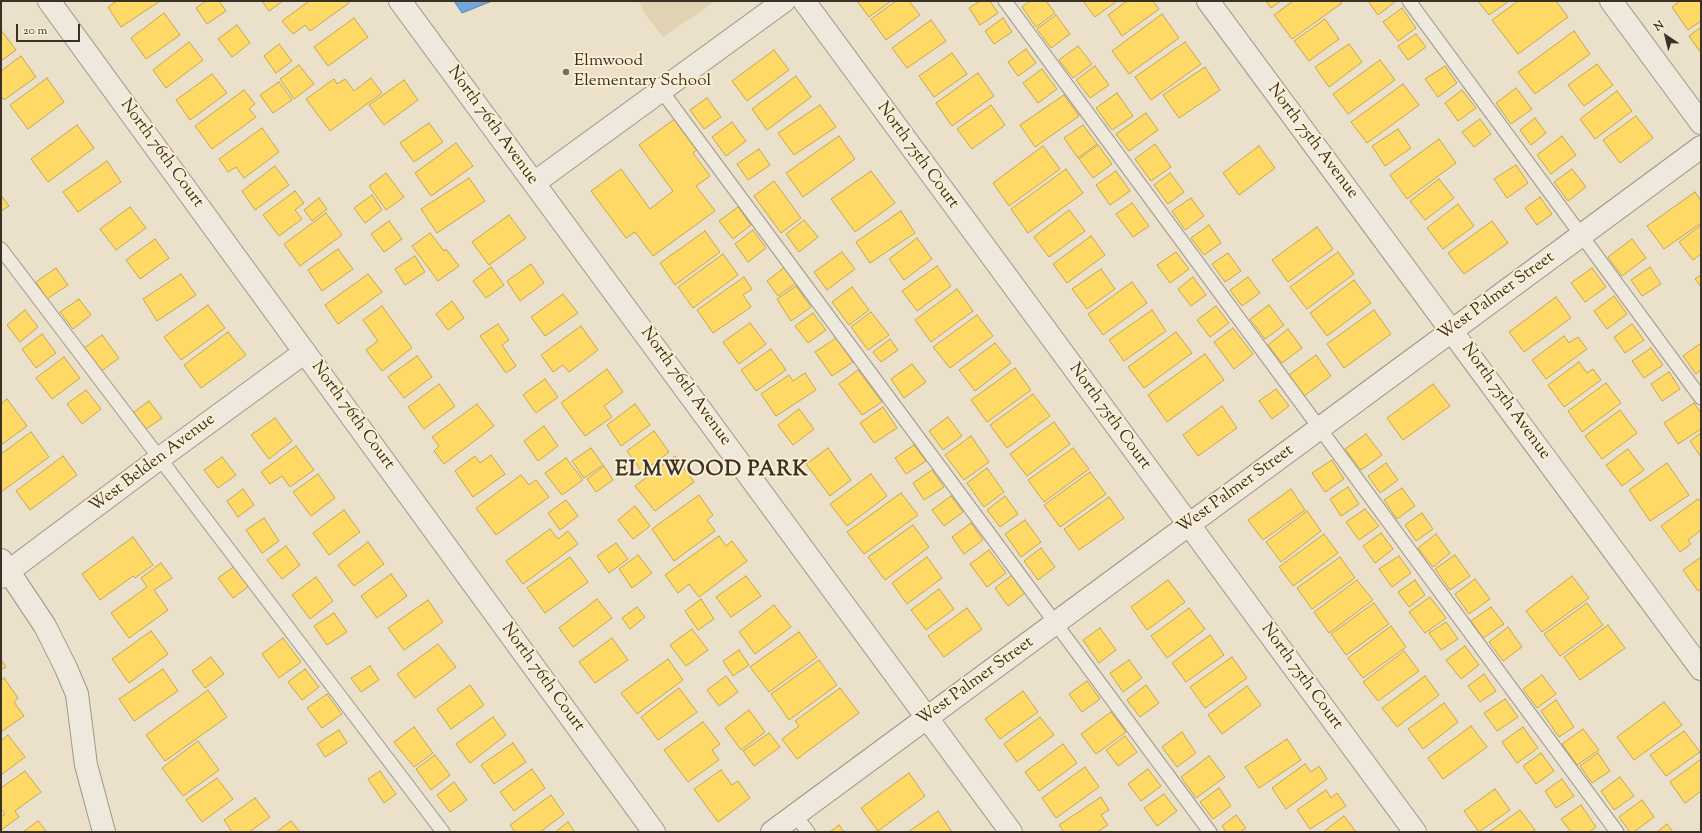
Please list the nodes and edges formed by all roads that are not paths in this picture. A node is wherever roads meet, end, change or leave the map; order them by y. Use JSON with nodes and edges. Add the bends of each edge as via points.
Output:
{"nodes":[{"id":1,"x":49,"y":1,"type":"edge"},
{"id":2,"x":400,"y":1,"type":"edge"},
{"id":3,"x":784,"y":1,"type":"edge"},
{"id":4,"x":804,"y":1,"type":"edge"},
{"id":5,"x":1005,"y":1,"type":"edge"},
{"id":6,"x":1208,"y":1,"type":"edge"},
{"id":7,"x":1410,"y":1,"type":"edge"},
{"id":8,"x":1611,"y":1,"type":"edge"},
{"id":9,"x":661,"y":90,"type":"junction"},
{"id":10,"x":1701,"y":123,"type":"edge"},
{"id":11,"x":1701,"y":147,"type":"edge"},
{"id":12,"x":534,"y":183,"type":"junction"},
{"id":13,"x":1581,"y":236,"type":"junction"},
{"id":14,"x":1,"y":249,"type":"edge"},
{"id":15,"x":1452,"y":331,"type":"junction"},
{"id":16,"x":305,"y":352,"type":"junction"},
{"id":17,"x":1701,"y":398,"type":"edge"},
{"id":18,"x":1320,"y":428,"type":"junction"},
{"id":19,"x":160,"y":458,"type":"junction"},
{"id":20,"x":1189,"y":525,"type":"junction"},
{"id":21,"x":4,"y":569,"type":"edge"},
{"id":22,"x":1056,"y":623,"type":"junction"},
{"id":23,"x":1701,"y":669,"type":"edge"},
{"id":24,"x":927,"y":717,"type":"junction"},
{"id":25,"x":795,"y":815,"type":"junction"},
{"id":26,"x":104,"y":832,"type":"edge"},
{"id":27,"x":443,"y":832,"type":"edge"},
{"id":28,"x":654,"y":832,"type":"edge"},
{"id":29,"x":772,"y":832,"type":"edge"},
{"id":30,"x":808,"y":832,"type":"edge"},
{"id":31,"x":1012,"y":832,"type":"edge"},
{"id":32,"x":1210,"y":832,"type":"edge"},
{"id":33,"x":1415,"y":832,"type":"edge"},
{"id":34,"x":1617,"y":832,"type":"edge"}],
"edges":[{"from":1,"to":16,"type":"street","name":"North 76th Court"},
{"from":2,"to":12,"type":"street","name":"North 76th Avenue"},
{"from":3,"to":9,"type":"street"},
{"from":4,"to":20,"type":"street","name":"North 75th Court"},
{"from":5,"to":18,"type":"lane"},
{"from":6,"to":15,"type":"street","name":"North 75th Avenue"},
{"from":7,"to":13,"type":"lane"},
{"from":8,"to":10,"type":"street"},
{"from":9,"to":12,"type":"street"},
{"from":9,"to":22,"type":"lane"},
{"from":11,"to":13,"type":"street","name":"West Palmer Street"},
{"from":12,"to":24,"type":"street","name":"North 76th Avenue"},
{"from":13,"to":15,"type":"street","name":"West Palmer Street"},
{"from":13,"to":17,"type":"lane"},
{"from":14,"to":19,"type":"lane"},
{"from":15,"to":18,"type":"street","name":"West Palmer Street"},
{"from":15,"to":23,"type":"street","name":"North 75th Avenue"},
{"from":16,"to":19,"type":"street","name":"West Belden Avenue"},
{"from":16,"to":28,"type":"street","name":"North 76th Court"},
{"from":18,"to":20,"type":"street","name":"West Palmer Street"},
{"from":18,"to":34,"type":"lane"},
{"from":19,"to":21,"type":"street","name":"West Belden Avenue"},
{"from":19,"to":27,"type":"lane"},
{"from":20,"to":22,"type":"street","name":"West Palmer Street"},
{"from":20,"to":33,"type":"street","name":"North 75th Court"},
{"from":21,"to":26,"type":"street","via":[[45,626],[77,694],[86,765]]},
{"from":22,"to":24,"type":"street","name":"West Palmer Street"},
{"from":22,"to":32,"type":"lane"},
{"from":24,"to":25,"type":"street","name":"West Palmer Street"},
{"from":24,"to":31,"type":"street","name":"North 76th Avenue"},
{"from":25,"to":29,"type":"street","name":"West Palmer Street"},
{"from":25,"to":30,"type":"lane"}]}
